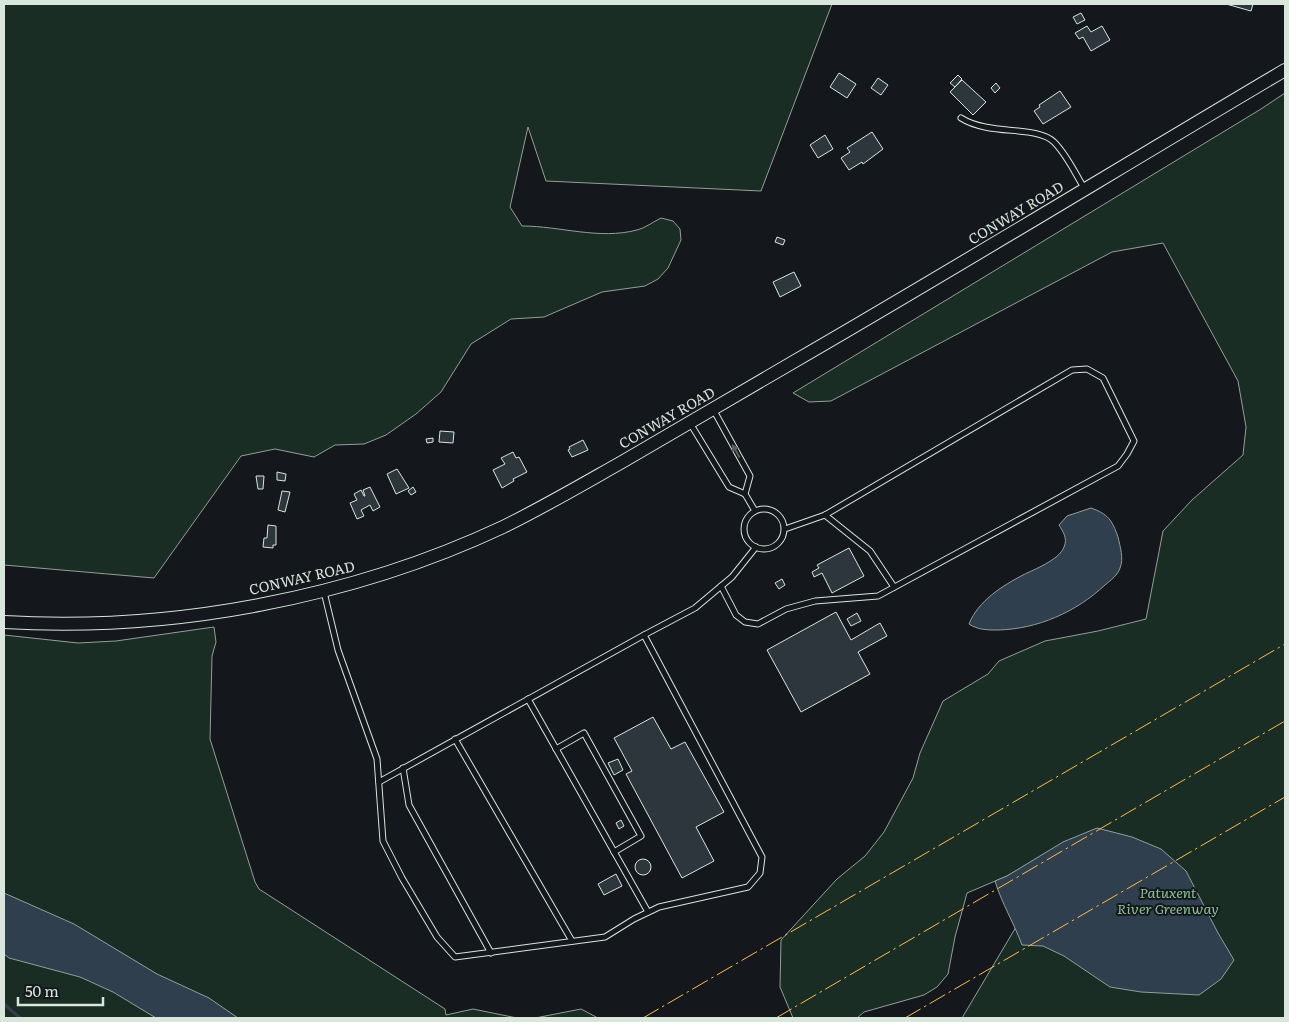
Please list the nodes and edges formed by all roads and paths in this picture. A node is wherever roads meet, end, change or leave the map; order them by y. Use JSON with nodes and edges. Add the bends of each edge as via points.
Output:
{"nodes":[{"id":1,"x":1285,"y":70,"type":"edge"},
{"id":2,"x":961,"y":118,"type":"dead end"},
{"id":3,"x":1085,"y":188,"type":"junction"},
{"id":4,"x":713,"y":409,"type":"junction"},
{"id":5,"x":690,"y":423,"type":"junction"},
{"id":6,"x":745,"y":494,"type":"junction"},
{"id":7,"x":755,"y":511,"type":"junction"},
{"id":8,"x":825,"y":514,"type":"junction"},
{"id":9,"x":785,"y":529,"type":"junction"},
{"id":10,"x":756,"y":547,"type":"junction"},
{"id":11,"x":720,"y":586,"type":"junction"},
{"id":12,"x":894,"y":587,"type":"junction"},
{"id":13,"x":324,"y":590,"type":"junction"},
{"id":14,"x":4,"y":622,"type":"edge"},
{"id":15,"x":644,"y":635,"type":"junction"},
{"id":16,"x":528,"y":699,"type":"junction"},
{"id":17,"x":455,"y":739,"type":"junction"},
{"id":18,"x":556,"y":749,"type":"junction"},
{"id":19,"x":403,"y":768,"type":"junction"},
{"id":20,"x":379,"y":782,"type":"junction"},
{"id":21,"x":614,"y":852,"type":"junction"},
{"id":22,"x":648,"y":912,"type":"junction"},
{"id":23,"x":572,"y":941,"type":"junction"},
{"id":24,"x":491,"y":953,"type":"junction"}],
"edges":[{"from":1,"to":3,"type":"street","name":"CONWAY ROAD"},
{"from":2,"to":3,"type":"lane","via":[[984,128],[1045,136],[1057,146]]},
{"from":3,"to":4,"type":"street","name":"CONWAY ROAD"},
{"from":4,"to":5,"type":"street","name":"CONWAY ROAD"},
{"from":6,"to":4,"type":"lane","one_way":true,"via":[[750,476]]},
{"from":5,"to":6,"type":"lane","via":[[729,487]]},
{"from":5,"to":13,"type":"street","name":"CONWAY ROAD","via":[[504,526],[390,572]]},
{"from":6,"to":7,"type":"lane"},
{"from":7,"to":9,"type":"lane","via":[[775,511]]},
{"from":7,"to":10,"type":"lane","via":[[744,526],[747,538]]},
{"from":8,"to":9,"type":"lane"},
{"from":8,"to":12,"type":"lane","via":[[870,551]]},
{"from":8,"to":12,"type":"lane","via":[[1072,370],[1087,369],[1103,378],[1134,441],[1118,466]]},
{"from":9,"to":10,"type":"lane","via":[[780,542],[774,546]]},
{"from":10,"to":11,"type":"lane","via":[[732,577]]},
{"from":11,"to":12,"type":"lane","via":[[736,615],[746,622],[758,624],[786,609],[815,601],[878,596]]},
{"from":11,"to":15,"type":"lane","via":[[695,608]]},
{"from":13,"to":14,"type":"street","name":"CONWAY ROAD","via":[[254,606],[182,616],[105,622]]},
{"from":13,"to":20,"type":"lane","via":[[338,650],[377,759]]},
{"from":15,"to":16,"type":"lane"},
{"from":15,"to":22,"type":"lane","via":[[762,857],[760,873],[748,887]]},
{"from":16,"to":17,"type":"lane"},
{"from":16,"to":18,"type":"lane"},
{"from":17,"to":19,"type":"lane"},
{"from":17,"to":23,"type":"lane"},
{"from":18,"to":21,"type":"lane"},
{"from":18,"to":21,"type":"lane","via":[[584,733],[641,836]]},
{"from":19,"to":20,"type":"lane"},
{"from":19,"to":24,"type":"lane","via":[[409,805]]},
{"from":20,"to":24,"type":"lane","via":[[383,841],[437,937],[455,957]]},
{"from":21,"to":22,"type":"lane"},
{"from":22,"to":23,"type":"lane","via":[[605,937]]},
{"from":23,"to":24,"type":"lane"}]}
